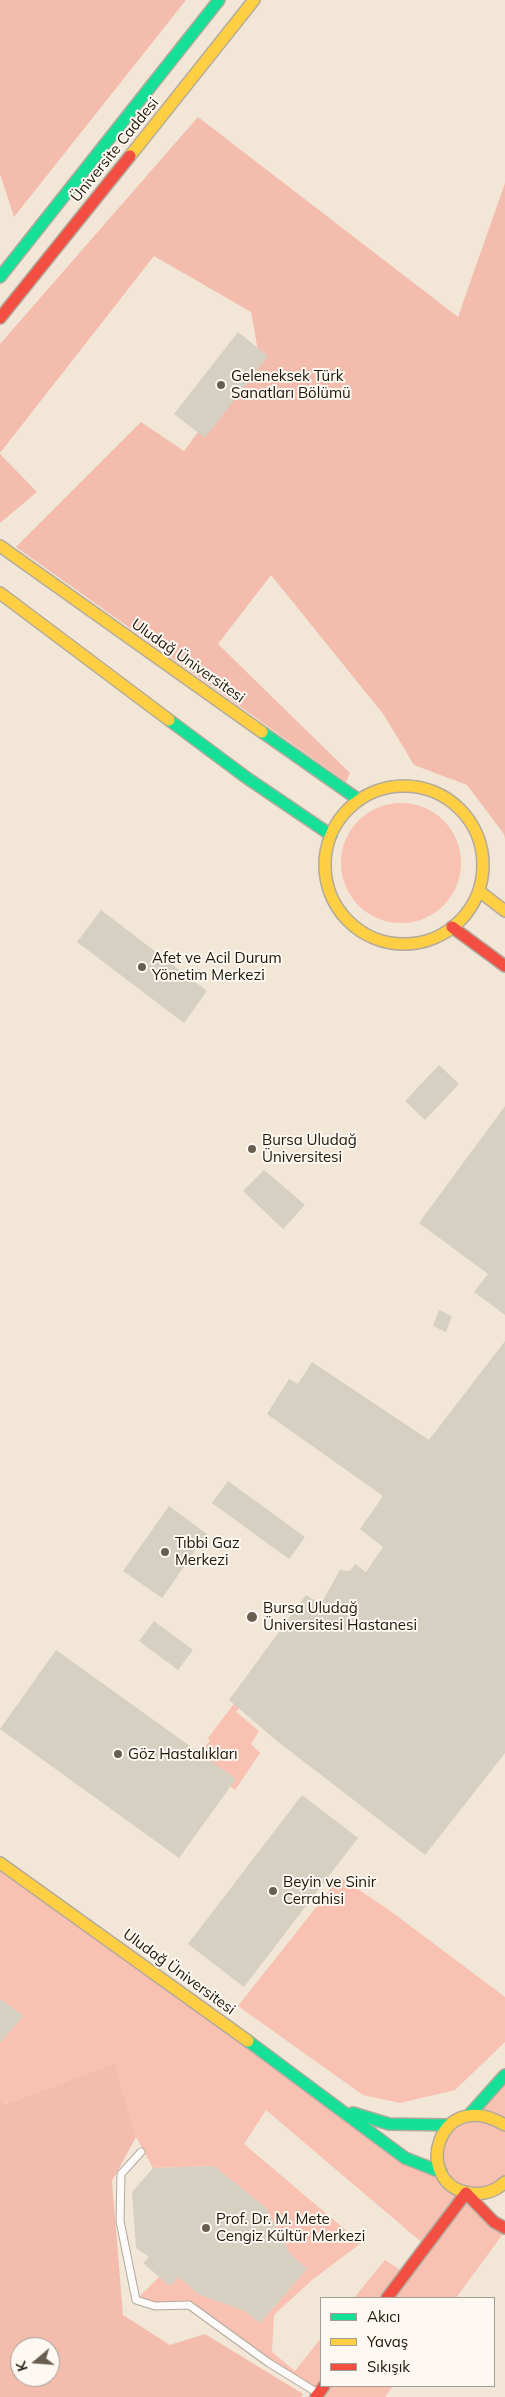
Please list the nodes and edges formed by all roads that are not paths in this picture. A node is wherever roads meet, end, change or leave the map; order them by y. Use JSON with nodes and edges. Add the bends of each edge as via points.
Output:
{"nodes":[{"id":1,"x":219,"y":0,"type":"edge"},
{"id":2,"x":254,"y":0,"type":"edge"},
{"id":3,"x":0,"y":277,"type":"edge"},
{"id":4,"x":0,"y":318,"type":"edge"},
{"id":5,"x":0,"y":546,"type":"edge"},
{"id":6,"x":0,"y":593,"type":"edge"},
{"id":7,"x":359,"y":800,"type":"junction"},
{"id":8,"x":331,"y":835,"type":"junction"},
{"id":9,"x":479,"y":891,"type":"junction"},
{"id":10,"x":505,"y":910,"type":"edge"},
{"id":11,"x":452,"y":927,"type":"junction"},
{"id":12,"x":505,"y":966,"type":"edge"},
{"id":13,"x":0,"y":1863,"type":"edge"},
{"id":14,"x":505,"y":2075,"type":"edge"},
{"id":15,"x":339,"y":2109,"type":"junction"},
{"id":16,"x":470,"y":2114,"type":"junction"},
{"id":17,"x":448,"y":2125,"type":"junction"},
{"id":18,"x":505,"y":2125,"type":"edge"},
{"id":19,"x":140,"y":2152,"type":"dead end"},
{"id":20,"x":441,"y":2172,"type":"junction"},
{"id":21,"x":505,"y":2182,"type":"edge"},
{"id":22,"x":466,"y":2193,"type":"junction"},
{"id":23,"x":505,"y":2228,"type":"edge"},
{"id":24,"x":388,"y":2297,"type":"edge"},
{"id":25,"x":320,"y":2392,"type":"edge"}],
"edges":[{"from":1,"to":3,"type":"street","name":"Üniversite Caddesi"},
{"from":2,"to":4,"type":"street","name":"Üniversite Caddesi"},
{"from":5,"to":7,"type":"street","name":"Uludağ Üniversitesi"},
{"from":6,"to":8,"type":"street","via":[[247,778]]},
{"from":7,"to":8,"type":"street","via":[[342,816]]},
{"from":7,"to":9,"type":"street","via":[[381,790],[405,785],[452,801],[480,841],[484,866]]},
{"from":8,"to":11,"type":"street","via":[[326,879],[345,921],[366,934],[390,942],[412,943],[433,938]]},
{"from":9,"to":10,"type":"street"},
{"from":9,"to":11,"type":"street","via":[[469,911]]},
{"from":11,"to":12,"type":"street"},
{"from":13,"to":15,"type":"street","name":"Uludağ Üniversitesi"},
{"from":14,"to":16,"type":"street","name":"Uludağ Üniversitesi"},
{"from":15,"to":17,"type":"street","name":"Uludağ Üniversitesi","via":[[389,2124]]},
{"from":15,"to":20,"type":"street","name":"Uludağ Üniversitesi","via":[[405,2158]]},
{"from":16,"to":17,"type":"street","name":"Uludağ Üniversitesi"},
{"from":16,"to":18,"type":"street","via":[[482,2113]]},
{"from":17,"to":20,"type":"street","via":[[437,2147]]},
{"from":19,"to":25,"type":"lane","via":[[121,2174],[120,2221],[136,2300],[155,2306],[189,2305],[268,2363]]},
{"from":20,"to":22,"type":"street","name":"Uludağ Üniversitesi","via":[[452,2185]]},
{"from":21,"to":22,"type":"street","via":[[490,2192]]},
{"from":22,"to":23,"type":"street","name":"Uludağ Üniversitesi","via":[[494,2222]]},
{"from":22,"to":24,"type":"street"}]}
